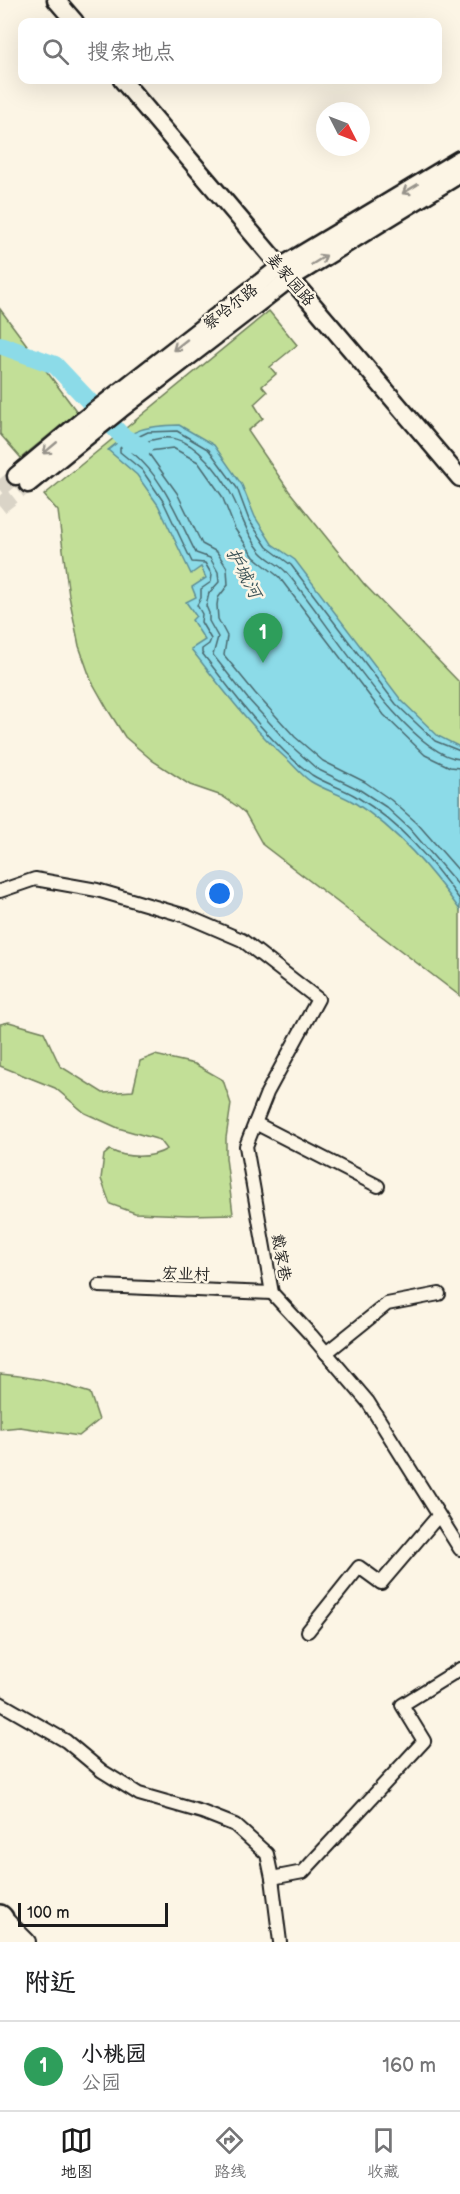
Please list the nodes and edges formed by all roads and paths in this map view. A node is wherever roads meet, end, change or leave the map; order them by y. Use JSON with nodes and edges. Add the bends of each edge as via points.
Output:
{"nodes":[{"id":1,"x":56,"y":0,"type":"edge"},
{"id":2,"x":72,"y":18,"type":"edge"},
{"id":3,"x":125,"y":84,"type":"edge"},
{"id":4,"x":460,"y":159,"type":"edge"},
{"id":5,"x":460,"y":174,"type":"edge"},
{"id":6,"x":286,"y":273,"type":"junction"},
{"id":7,"x":460,"y":478,"type":"edge"},
{"id":8,"x":22,"y":480,"type":"tunnel mouth"},
{"id":9,"x":0,"y":891,"type":"edge"},
{"id":10,"x":255,"y":1123,"type":"junction"},
{"id":11,"x":378,"y":1186,"type":"dead end"},
{"id":12,"x":99,"y":1286,"type":"dead end"},
{"id":13,"x":272,"y":1293,"type":"junction"},
{"id":14,"x":439,"y":1294,"type":"dead end"},
{"id":15,"x":326,"y":1353,"type":"junction"},
{"id":16,"x":438,"y":1516,"type":"junction"},
{"id":17,"x":460,"y":1549,"type":"edge"},
{"id":18,"x":308,"y":1630,"type":"dead end"},
{"id":19,"x":460,"y":1669,"type":"edge"},
{"id":20,"x":0,"y":1703,"type":"edge"},
{"id":21,"x":272,"y":1878,"type":"junction"},
{"id":22,"x":0,"y":1921,"type":"edge"},
{"id":23,"x":9,"y":1942,"type":"edge"},
{"id":24,"x":26,"y":1942,"type":"edge"},
{"id":25,"x":280,"y":1942,"type":"edge"}],
"edges":[{"from":1,"to":2,"type":"main road"},
{"from":3,"to":6,"type":"main road","name":"姜家园路"},
{"from":4,"to":6,"type":"main road","name":"察哈尔路","one_way":true},
{"from":6,"to":5,"type":"main road","name":"察哈尔路","one_way":true},
{"from":6,"to":7,"type":"main road","name":"姜家园路"},
{"from":6,"to":8,"type":"main road","name":"察哈尔路"},
{"from":9,"to":10,"type":"street","name":"戴家巷","via":[[35,879],[97,890],[186,916],[242,940],[318,999]]},
{"from":10,"to":11,"type":"street"},
{"from":10,"to":13,"type":"street","name":"戴家巷","via":[[246,1146]]},
{"from":12,"to":13,"type":"street","name":"宏业村"},
{"from":13,"to":15,"type":"street","name":"戴家巷"},
{"from":14,"to":15,"type":"street","via":[[387,1304]]},
{"from":15,"to":16,"type":"street","name":"戴家巷","via":[[368,1402]]},
{"from":16,"to":17,"type":"street","name":"戴家巷"},
{"from":16,"to":18,"type":"street","via":[[381,1583],[360,1567]]},
{"from":19,"to":21,"type":"street","via":[[402,1705],[424,1741],[303,1872]]},
{"from":20,"to":21,"type":"street","via":[[66,1741],[95,1766],[139,1794],[235,1825],[267,1854]]},
{"from":21,"to":25,"type":"street"},
{"from":22,"to":23,"type":"highway"},
{"from":22,"to":24,"type":"main road"}]}
